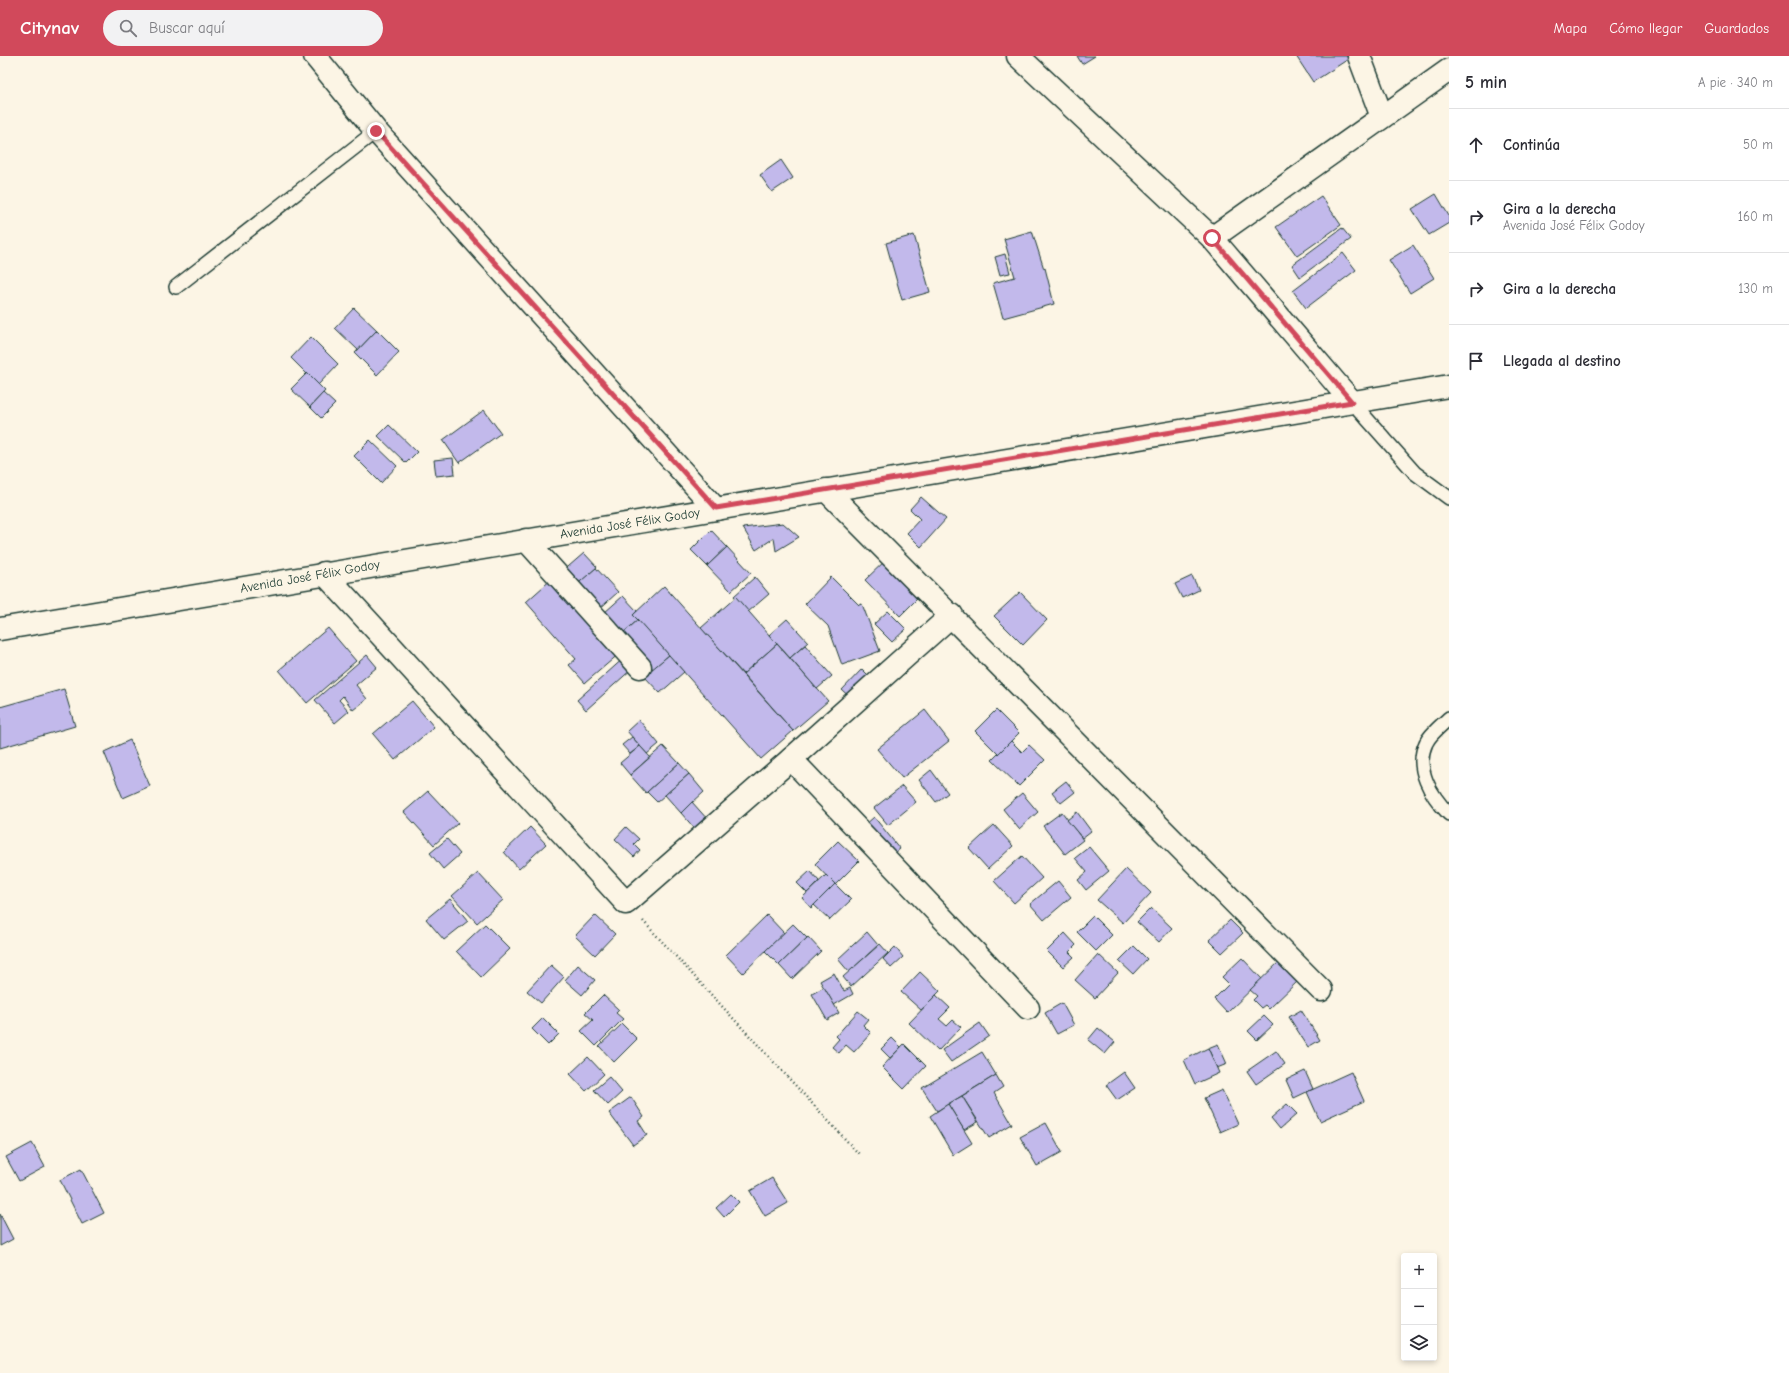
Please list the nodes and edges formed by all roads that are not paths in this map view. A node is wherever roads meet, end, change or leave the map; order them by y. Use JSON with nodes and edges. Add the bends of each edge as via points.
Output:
{"nodes":[{"id":1,"x":315,"y":56,"type":"edge"},
{"id":2,"x":1018,"y":56,"type":"edge"},
{"id":3,"x":1359,"y":56,"type":"edge"},
{"id":4,"x":1449,"y":70,"type":"edge"},
{"id":5,"x":1382,"y":118,"type":"junction"},
{"id":6,"x":376,"y":131,"type":"junction"},
{"id":7,"x":1212,"y":238,"type":"junction"},
{"id":8,"x":176,"y":287,"type":"dead end"},
{"id":9,"x":1449,"y":386,"type":"edge"},
{"id":10,"x":1352,"y":402,"type":"junction"},
{"id":11,"x":826,"y":490,"type":"junction"},
{"id":12,"x":1449,"y":498,"type":"edge"},
{"id":13,"x":716,"y":508,"type":"junction"},
{"id":14,"x":526,"y":540,"type":"junction"},
{"id":15,"x":324,"y":573,"type":"junction"},
{"id":16,"x":952,"y":615,"type":"junction"},
{"id":17,"x":0,"y":629,"type":"edge"},
{"id":18,"x":640,"y":667,"type":"dead end"},
{"id":19,"x":1449,"y":718,"type":"edge"},
{"id":20,"x":791,"y":759,"type":"junction"},
{"id":21,"x":1449,"y":814,"type":"edge"},
{"id":22,"x":1321,"y":990,"type":"dead end"},
{"id":23,"x":1028,"y":1008,"type":"dead end"}],
"edges":[{"from":1,"to":6,"type":"street"},
{"from":2,"to":7,"type":"street"},
{"from":3,"to":5,"type":"street"},
{"from":4,"to":5,"type":"street"},
{"from":5,"to":7,"type":"street"},
{"from":6,"to":8,"type":"lane"},
{"from":6,"to":13,"type":"street"},
{"from":7,"to":10,"type":"street"},
{"from":9,"to":10,"type":"street","name":"Avenida José Félix Godoy"},
{"from":10,"to":11,"type":"street","name":"Avenida José Félix Godoy"},
{"from":10,"to":12,"type":"lane","via":[[1415,472]]},
{"from":11,"to":13,"type":"street","name":"Avenida José Félix Godoy"},
{"from":11,"to":16,"type":"street"},
{"from":13,"to":14,"type":"street","name":"Avenida José Félix Godoy"},
{"from":14,"to":15,"type":"street","name":"Avenida José Félix Godoy"},
{"from":14,"to":18,"type":"street"},
{"from":15,"to":17,"type":"street","name":"Avenida José Félix Godoy"},
{"from":15,"to":20,"type":"street","via":[[626,903]]},
{"from":16,"to":20,"type":"street"},
{"from":16,"to":22,"type":"street"},
{"from":19,"to":21,"type":"lane","via":[[1426,741],[1421,756],[1422,771],[1437,802]]},
{"from":20,"to":23,"type":"street"}]}
